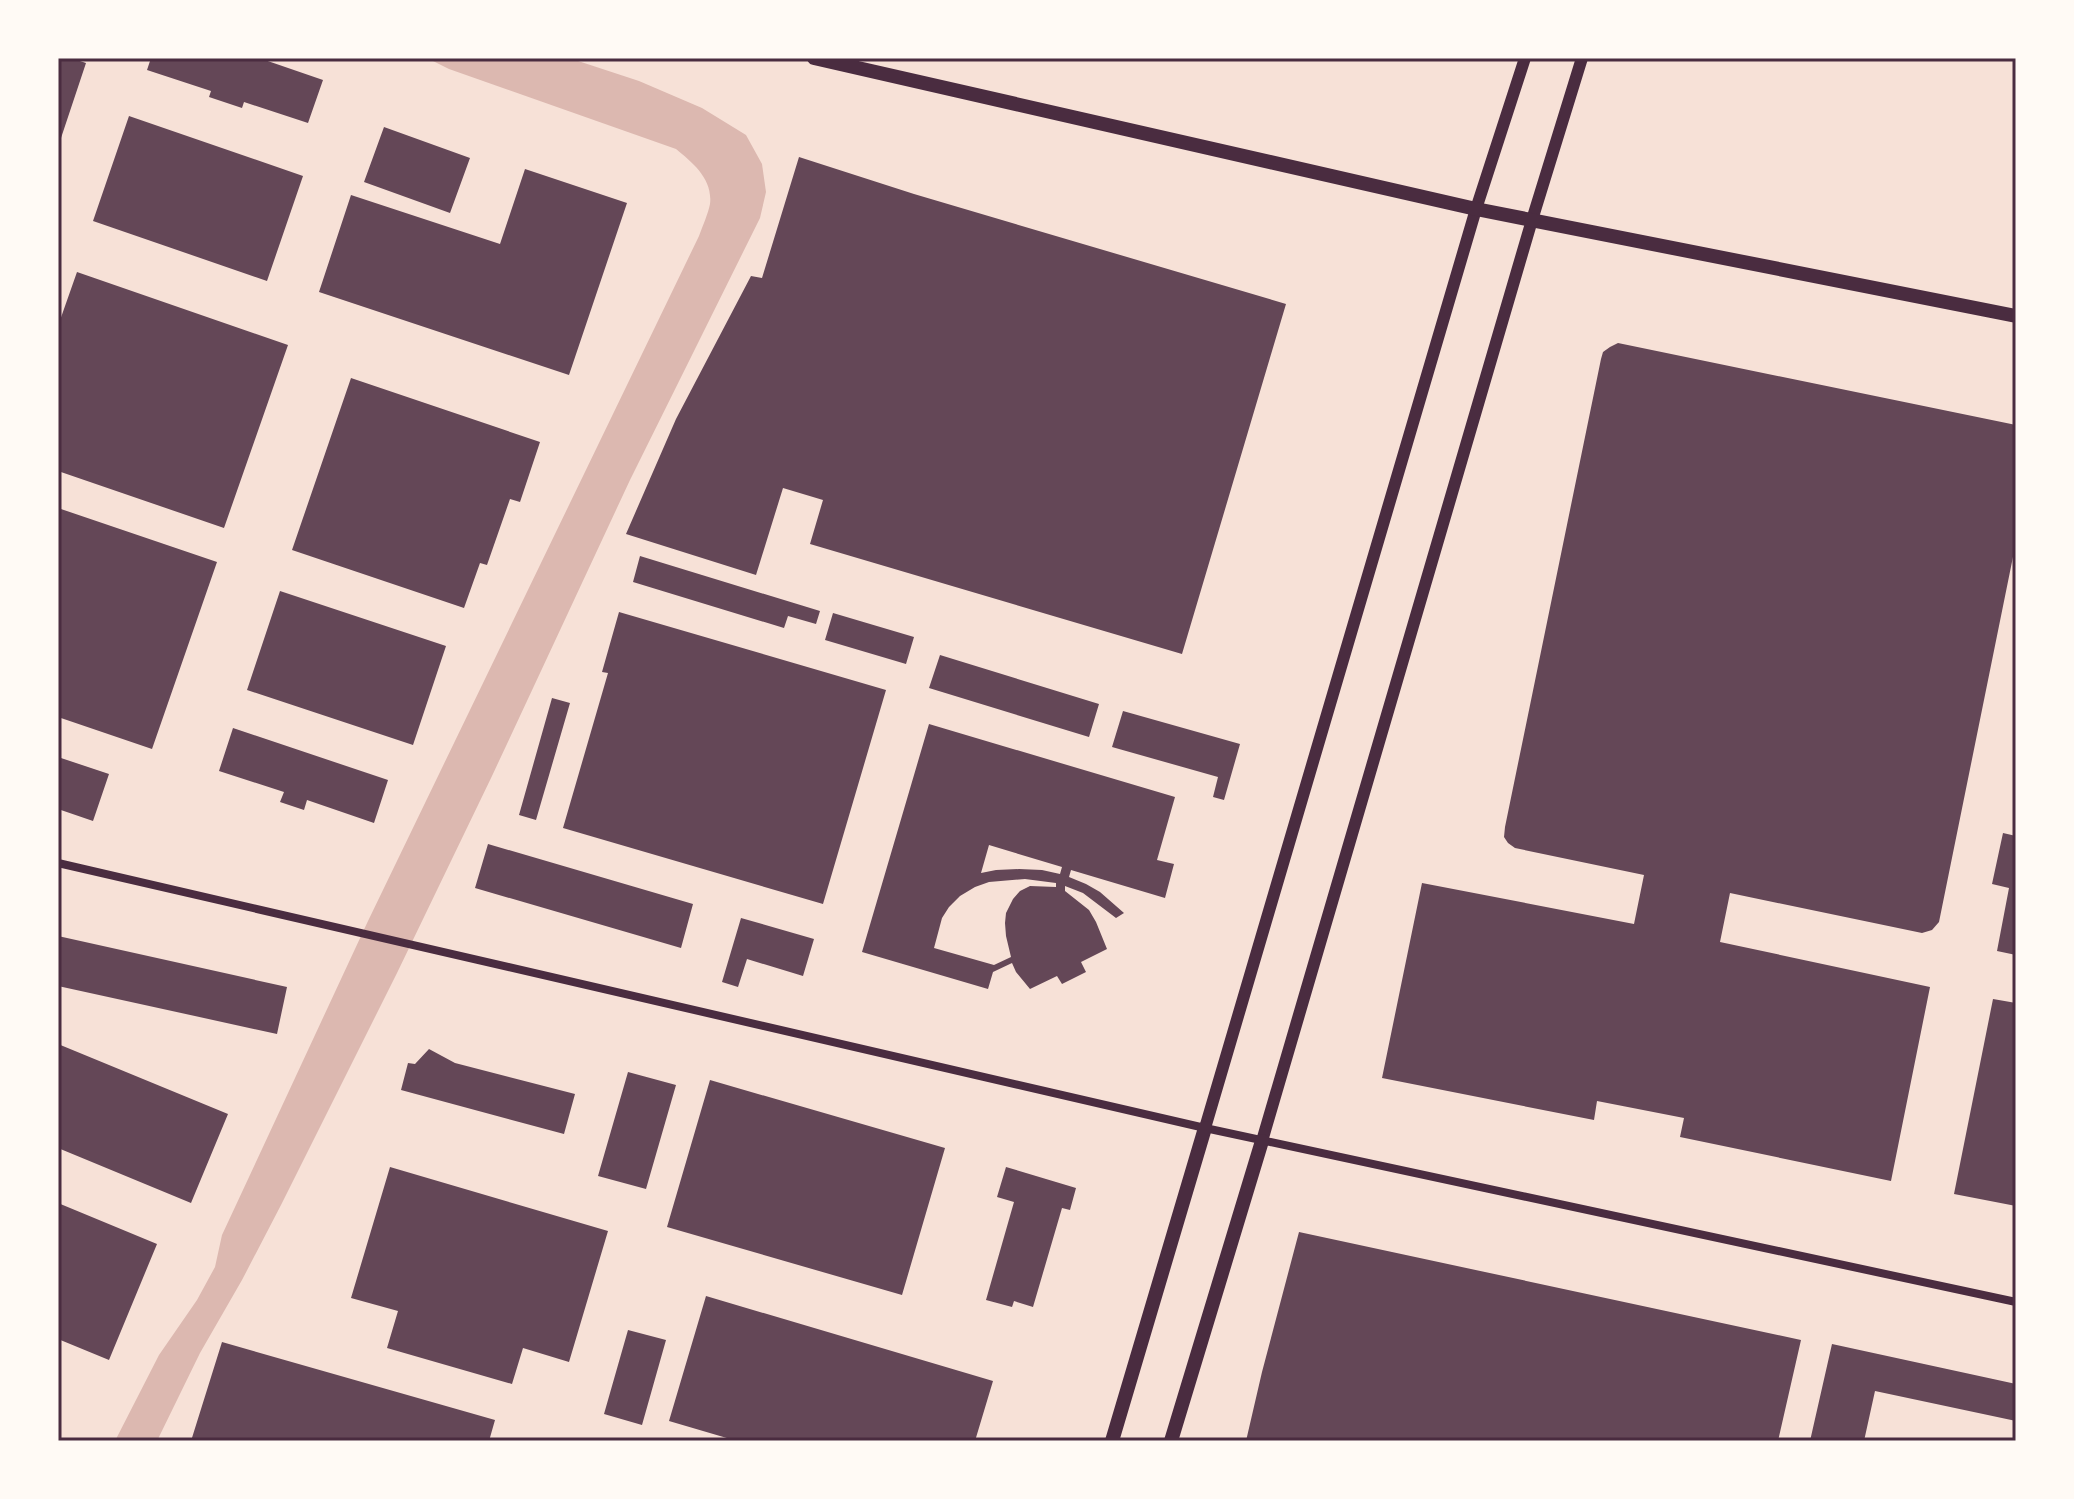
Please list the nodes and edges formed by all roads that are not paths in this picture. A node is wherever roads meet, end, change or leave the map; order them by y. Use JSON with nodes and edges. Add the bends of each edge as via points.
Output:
{"nodes":[{"id":1,"x":814,"y":58,"type":"edge"},
{"id":2,"x":1525,"y":58,"type":"edge"},
{"id":3,"x":1582,"y":58,"type":"edge"},
{"id":4,"x":1476,"y":209,"type":"junction"},
{"id":5,"x":1532,"y":220,"type":"junction"},
{"id":6,"x":2016,"y":316,"type":"edge"},
{"id":7,"x":58,"y":863,"type":"edge"},
{"id":8,"x":1205,"y":1128,"type":"junction"},
{"id":9,"x":1262,"y":1141,"type":"junction"},
{"id":10,"x":2016,"y":1302,"type":"edge"},
{"id":11,"x":1112,"y":1441,"type":"edge"},
{"id":12,"x":1171,"y":1441,"type":"edge"}],
"edges":[{"from":1,"to":4,"type":"main road"},
{"from":2,"to":4,"type":"street"},
{"from":3,"to":5,"type":"street"},
{"from":4,"to":5,"type":"main road"},
{"from":4,"to":8,"type":"street"},
{"from":5,"to":6,"type":"main road"},
{"from":5,"to":9,"type":"street"},
{"from":7,"to":8,"type":"street"},
{"from":8,"to":9,"type":"street"},
{"from":8,"to":11,"type":"main road"},
{"from":9,"to":10,"type":"street"},
{"from":9,"to":12,"type":"main road"}]}
